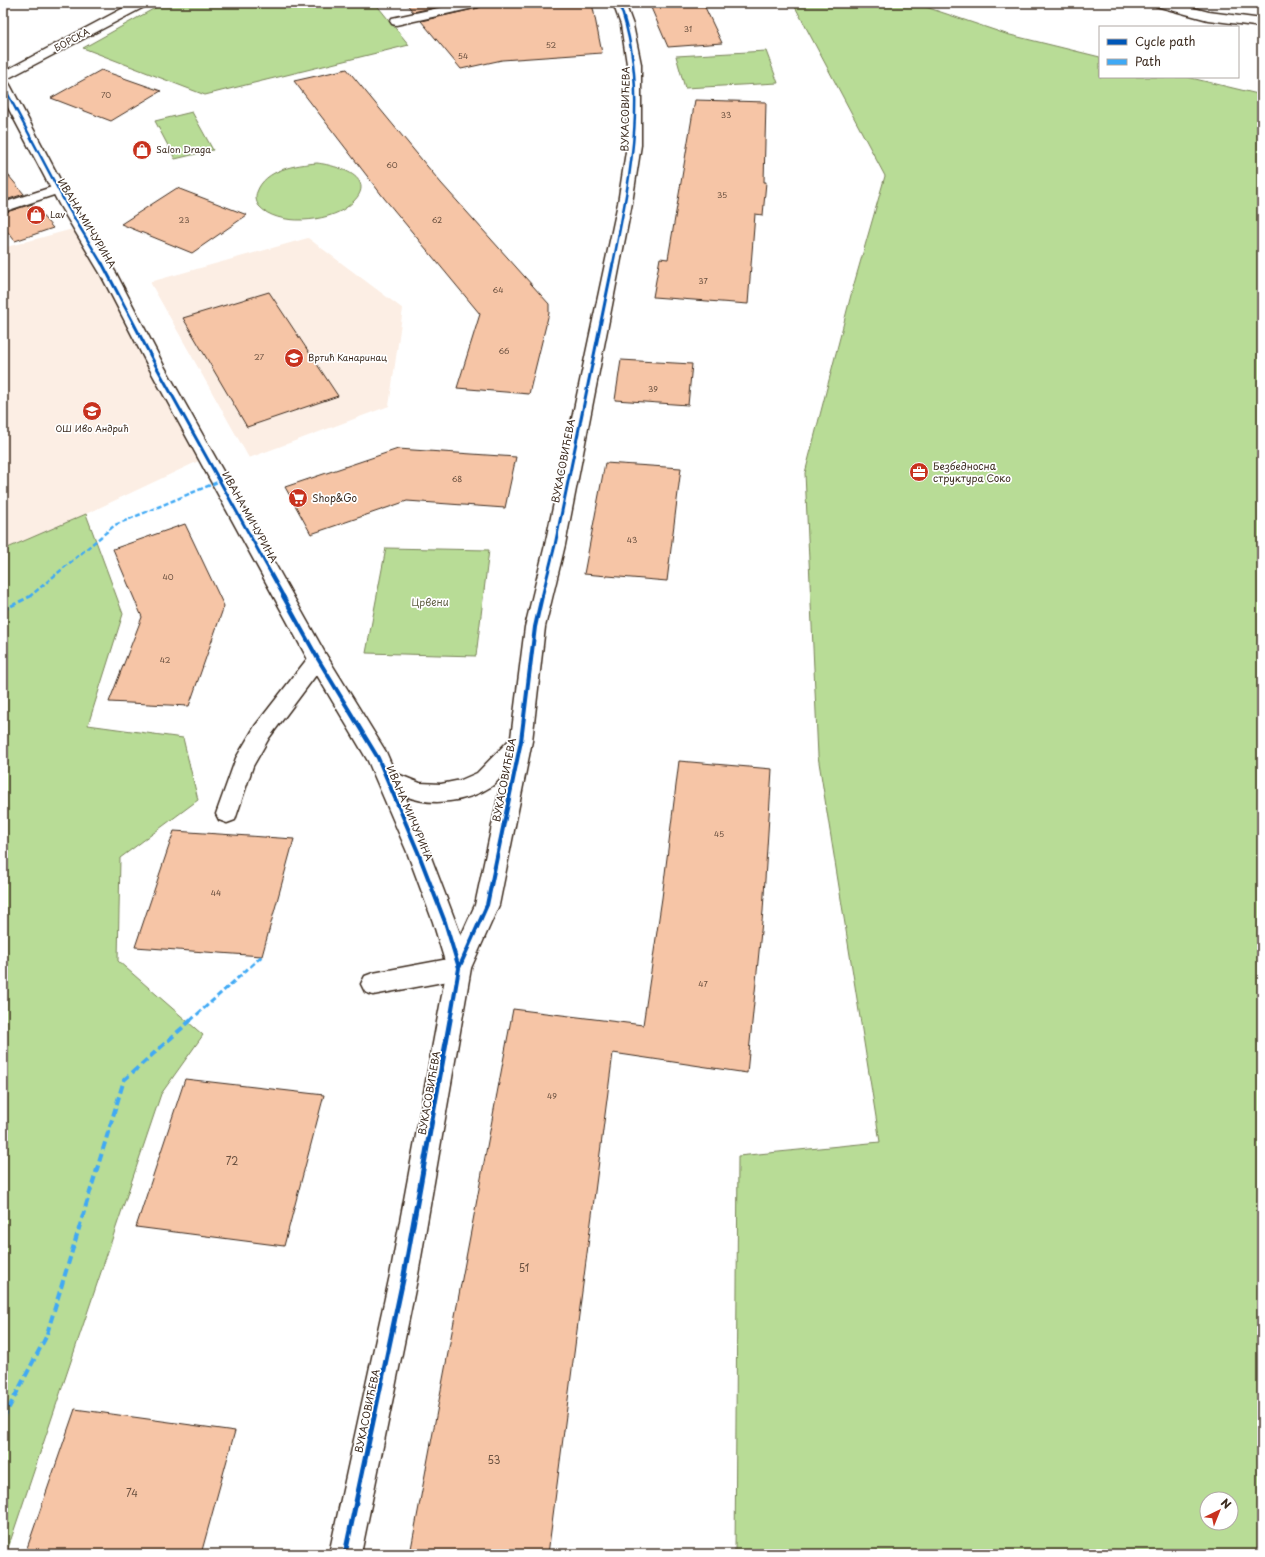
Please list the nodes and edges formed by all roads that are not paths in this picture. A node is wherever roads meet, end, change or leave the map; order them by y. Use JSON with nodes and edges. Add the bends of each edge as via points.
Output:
{"nodes":[{"id":1,"x":142,"y":3,"type":"edge"},
{"id":2,"x":478,"y":3,"type":"edge"},
{"id":3,"x":619,"y":3,"type":"edge"},
{"id":4,"x":1160,"y":3,"type":"edge"},
{"id":5,"x":396,"y":21,"type":"dead end"},
{"id":6,"x":1262,"y":23,"type":"edge"},
{"id":7,"x":3,"y":77,"type":"edge"},
{"id":8,"x":3,"y":85,"type":"edge"},
{"id":9,"x":58,"y":189,"type":"junction"},
{"id":10,"x":3,"y":208,"type":"edge"},
{"id":11,"x":318,"y":659,"type":"junction"},
{"id":12,"x":521,"y":741,"type":"junction"},
{"id":13,"x":387,"y":778,"type":"junction"},
{"id":14,"x":227,"y":814,"type":"dead end"},
{"id":15,"x":459,"y":968,"type":"junction"},
{"id":16,"x":374,"y":984,"type":"dead end"},
{"id":17,"x":345,"y":1554,"type":"edge"}],
"edges":[{"from":1,"to":7,"type":"street","name":"БОРСКА"},
{"from":2,"to":5,"type":"lane"},
{"from":3,"to":12,"type":"street","name":"ВУКАСОВИЋЕВА","via":[[627,25],[634,64],[634,145],[625,203],[536,627]]},
{"from":4,"to":6,"type":"street","via":[[1208,16]]},
{"from":8,"to":9,"type":"street","name":"ИВАНА МИЧУРИНА"},
{"from":9,"to":10,"type":"lane"},
{"from":9,"to":11,"type":"street","name":"ИВАНА МИЧУРИНА","via":[[108,273],[156,366]]},
{"from":11,"to":13,"type":"street","name":"ИВАНА МИЧУРИНА","via":[[378,758]]},
{"from":11,"to":14,"type":"lane","via":[[262,732],[243,764]]},
{"from":12,"to":13,"type":"street","name":"ИВАНА МИЧУРИНА","via":[[485,779],[464,789],[441,793],[419,792]]},
{"from":12,"to":15,"type":"street","name":"ВУКАСОВИЋЕВА","via":[[487,905]]},
{"from":13,"to":15,"type":"street","name":"ИВАНА МИЧУРИНА","via":[[445,922]]},
{"from":15,"to":16,"type":"lane"},
{"from":15,"to":17,"type":"street","name":"ВУКАСОВИЋЕВА","via":[[405,1268]]}]}
